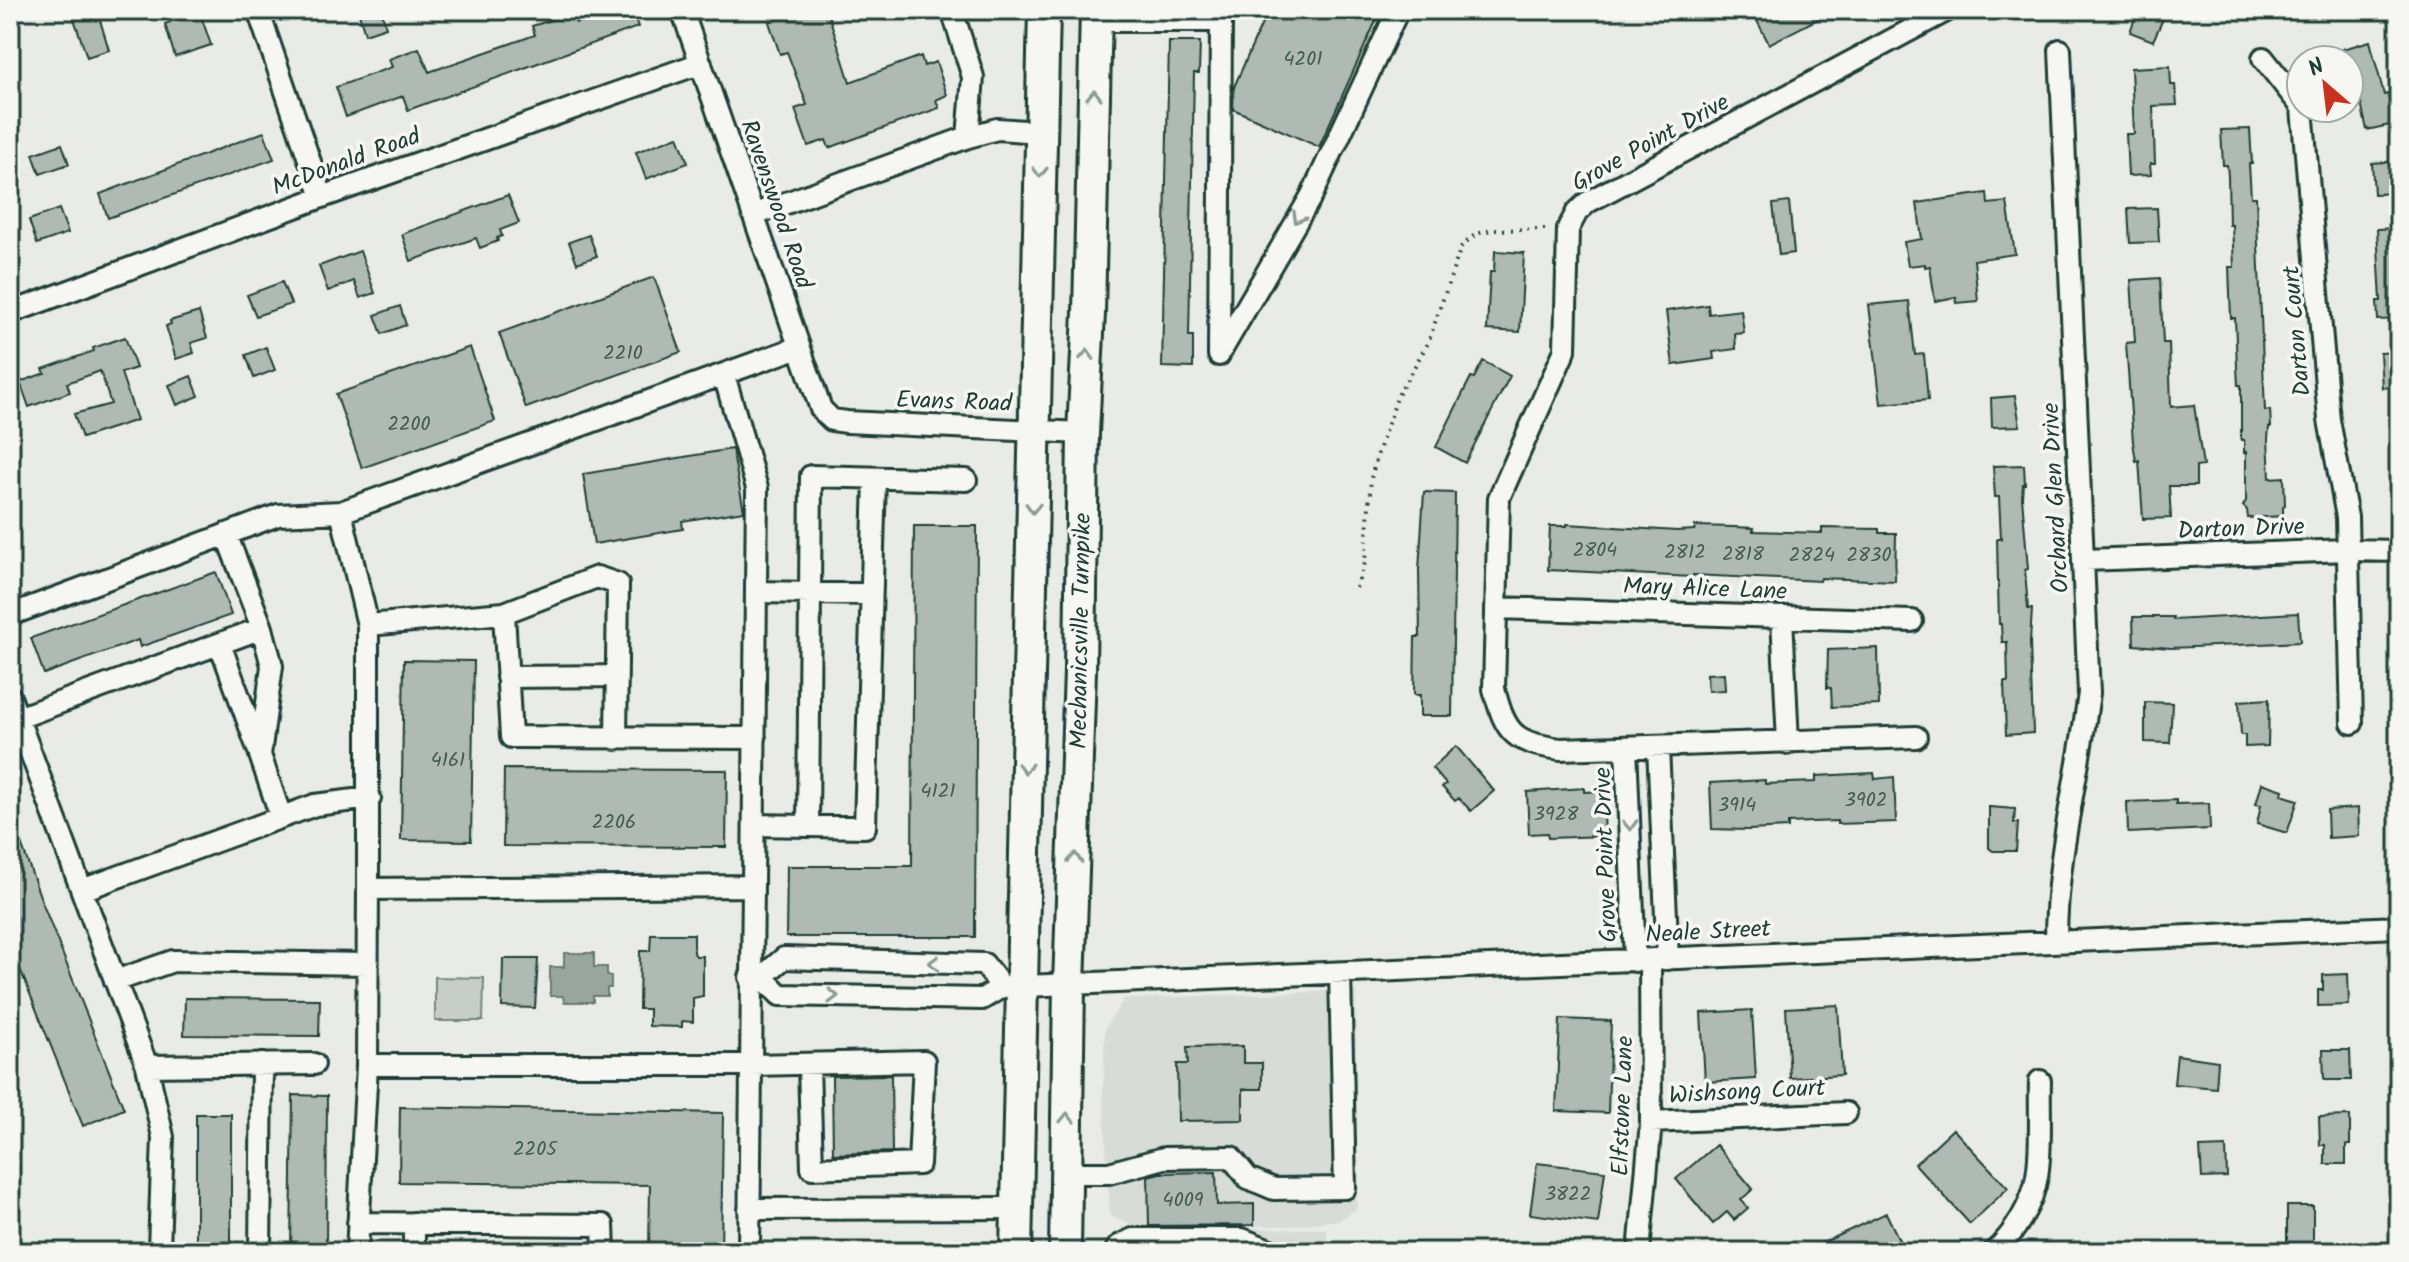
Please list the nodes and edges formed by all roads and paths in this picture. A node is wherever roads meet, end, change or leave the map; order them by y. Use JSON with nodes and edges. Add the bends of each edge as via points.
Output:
{"nodes":[{"id":1,"x":258,"y":10,"type":"edge"},
{"id":2,"x":682,"y":10,"type":"edge"},
{"id":3,"x":952,"y":10,"type":"edge"},
{"id":4,"x":1044,"y":10,"type":"edge"},
{"id":5,"x":1398,"y":10,"type":"edge"},
{"id":6,"x":1948,"y":10,"type":"edge"},
{"id":7,"x":1096,"y":15,"type":"edge"},
{"id":8,"x":1196,"y":16,"type":"edge"},
{"id":9,"x":1227,"y":16,"type":"edge"},
{"id":10,"x":2060,"y":50,"type":"dead end"},
{"id":11,"x":2263,"y":58,"type":"dead end"},
{"id":12,"x":701,"y":63,"type":"junction"},
{"id":13,"x":2285,"y":86,"type":"edge"},
{"id":14,"x":2303,"y":124,"type":"edge"},
{"id":15,"x":1041,"y":132,"type":"junction"},
{"id":16,"x":968,"y":137,"type":"junction"},
{"id":17,"x":322,"y":197,"type":"junction"},
{"id":18,"x":753,"y":215,"type":"junction"},
{"id":19,"x":1568,"y":229,"type":"junction"},
{"id":20,"x":10,"y":313,"type":"edge"},
{"id":21,"x":799,"y":347,"type":"junction"},
{"id":22,"x":724,"y":375,"type":"junction"},
{"id":23,"x":825,"y":413,"type":"joint"},
{"id":24,"x":1034,"y":430,"type":"junction"},
{"id":25,"x":1083,"y":433,"type":"junction"},
{"id":26,"x":875,"y":478,"type":"junction"},
{"id":27,"x":966,"y":480,"type":"dead end"},
{"id":28,"x":341,"y":512,"type":"junction"},
{"id":29,"x":226,"y":534,"type":"junction"},
{"id":30,"x":2347,"y":550,"type":"junction"},
{"id":31,"x":2399,"y":551,"type":"edge"},
{"id":32,"x":2085,"y":560,"type":"junction"},
{"id":33,"x":1356,"y":588,"type":"dead end"},
{"id":34,"x":756,"y":592,"type":"junction"},
{"id":35,"x":810,"y":593,"type":"junction"},
{"id":36,"x":871,"y":594,"type":"junction"},
{"id":37,"x":1496,"y":608,"type":"junction"},
{"id":38,"x":504,"y":613,"type":"junction"},
{"id":39,"x":10,"y":615,"type":"edge"},
{"id":40,"x":1782,"y":617,"type":"junction"},
{"id":41,"x":1912,"y":621,"type":"dead end"},
{"id":42,"x":368,"y":625,"type":"junction"},
{"id":43,"x":262,"y":628,"type":"junction"},
{"id":44,"x":220,"y":644,"type":"junction"},
{"id":45,"x":616,"y":676,"type":"junction"},
{"id":46,"x":507,"y":677,"type":"junction"},
{"id":47,"x":10,"y":697,"type":"edge"},
{"id":48,"x":18,"y":718,"type":"junction"},
{"id":49,"x":2352,"y":723,"type":"dead end"},
{"id":50,"x":1916,"y":737,"type":"dead end"},
{"id":51,"x":755,"y":738,"type":"junction"},
{"id":52,"x":616,"y":739,"type":"junction"},
{"id":53,"x":1788,"y":743,"type":"junction"},
{"id":54,"x":1626,"y":747,"type":"junction"},
{"id":55,"x":1658,"y":747,"type":"junction"},
{"id":56,"x":260,"y":755,"type":"junction"},
{"id":57,"x":370,"y":798,"type":"junction"},
{"id":58,"x":281,"y":817,"type":"junction"},
{"id":59,"x":754,"y":825,"type":"junction"},
{"id":60,"x":808,"y":826,"type":"junction"},
{"id":61,"x":753,"y":886,"type":"junction"},
{"id":62,"x":368,"y":889,"type":"junction"},
{"id":63,"x":82,"y":890,"type":"junction"},
{"id":64,"x":2399,"y":927,"type":"edge"},
{"id":65,"x":2056,"y":941,"type":"junction"},
{"id":66,"x":1651,"y":960,"type":"junction"},
{"id":67,"x":367,"y":964,"type":"junction"},
{"id":68,"x":1340,"y":973,"type":"junction"},
{"id":69,"x":756,"y":977,"type":"junction"},
{"id":70,"x":115,"y":981,"type":"junction"},
{"id":71,"x":1069,"y":985,"type":"junction"},
{"id":72,"x":1011,"y":986,"type":"junction"},
{"id":73,"x":262,"y":1064,"type":"junction"},
{"id":74,"x":314,"y":1064,"type":"dead end"},
{"id":75,"x":367,"y":1065,"type":"junction"},
{"id":76,"x":751,"y":1065,"type":"junction"},
{"id":77,"x":809,"y":1065,"type":"junction"},
{"id":78,"x":147,"y":1066,"type":"junction"},
{"id":79,"x":2040,"y":1081,"type":"dead end"},
{"id":80,"x":1846,"y":1113,"type":"dead end"},
{"id":81,"x":1651,"y":1122,"type":"junction"},
{"id":82,"x":1066,"y":1173,"type":"junction"},
{"id":83,"x":1016,"y":1208,"type":"junction"},
{"id":84,"x":749,"y":1209,"type":"junction"},
{"id":85,"x":358,"y":1223,"type":"junction"},
{"id":86,"x":414,"y":1223,"type":"junction"},
{"id":87,"x":161,"y":1252,"type":"edge"},
{"id":88,"x":260,"y":1252,"type":"edge"},
{"id":89,"x":357,"y":1252,"type":"edge"},
{"id":90,"x":414,"y":1252,"type":"edge"},
{"id":91,"x":604,"y":1252,"type":"edge"},
{"id":92,"x":749,"y":1252,"type":"edge"},
{"id":93,"x":1016,"y":1252,"type":"edge"},
{"id":94,"x":1065,"y":1252,"type":"edge"},
{"id":95,"x":1115,"y":1252,"type":"edge"},
{"id":96,"x":1275,"y":1252,"type":"edge"},
{"id":97,"x":1639,"y":1252,"type":"edge"},
{"id":98,"x":1994,"y":1252,"type":"edge"}],
"edges":[{"from":1,"to":17,"type":"street"},
{"from":2,"to":12,"type":"street","name":"Ravenswood Road"},
{"from":3,"to":16,"type":"street","via":[[973,77]]},
{"from":4,"to":15,"type":"highway","name":"Mechanicsville Turnpike"},
{"from":5,"to":9,"type":"street","one_way":true,"via":[[1312,195],[1219,355]]},
{"from":6,"to":19,"type":"street","name":"Grove Point Drive","via":[[1588,202]]},
{"from":7,"to":8,"type":"street"},
{"from":25,"to":7,"type":"highway","name":"Mechanicsville Turnpike","one_way":true},
{"from":8,"to":9,"type":"street"},
{"from":10,"to":32,"type":"street","name":"Orchard Glen Drive"},
{"from":11,"to":13,"type":"street","name":"Darton Court"},
{"from":12,"to":17,"type":"street","name":"McDonald Road"},
{"from":12,"to":18,"type":"street","name":"Ravenswood Road"},
{"from":14,"to":30,"type":"street","name":"Darton Court","via":[[2329,420],[2347,517]]},
{"from":15,"to":16,"type":"street","via":[[997,129]]},
{"from":15,"to":24,"type":"highway","name":"Mechanicsville Turnpike","one_way":true},
{"from":16,"to":18,"type":"street"},
{"from":17,"to":20,"type":"street","name":"McDonald Road"},
{"from":18,"to":21,"type":"street","name":"Ravenswood Road"},
{"from":19,"to":33,"type":"path","via":[[1491,230],[1461,247],[1428,343],[1398,395],[1377,456],[1365,563]]},
{"from":19,"to":37,"type":"street","name":"Grove Point Drive","via":[[1565,350],[1499,498]]},
{"from":21,"to":22,"type":"street"},
{"from":21,"to":23,"type":"street","name":"Ravenswood Road"},
{"from":22,"to":28,"type":"street"},
{"from":22,"to":34,"type":"street","via":[[757,488]]},
{"from":23,"to":24,"type":"street","name":"Evans Road","via":[[847,422]]},
{"from":24,"to":25,"type":"street","name":"Evans Road"},
{"from":24,"to":72,"type":"highway","name":"Mechanicsville Turnpike","one_way":true},
{"from":71,"to":25,"type":"highway","name":"Mechanicsville Turnpike","one_way":true},
{"from":26,"to":27,"type":"street"},
{"from":26,"to":35,"type":"street","via":[[811,476]]},
{"from":26,"to":36,"type":"street"},
{"from":28,"to":29,"type":"street","via":[[278,515]]},
{"from":28,"to":42,"type":"street"},
{"from":29,"to":39,"type":"street"},
{"from":29,"to":43,"type":"street"},
{"from":30,"to":31,"type":"street","name":"Darton Drive"},
{"from":30,"to":32,"type":"street","name":"Darton Drive"},
{"from":30,"to":49,"type":"street","name":"Darton Court"},
{"from":32,"to":65,"type":"street","name":"Orchard Glen Drive","via":[[2089,693],[2066,817]]},
{"from":34,"to":35,"type":"street"},
{"from":34,"to":51,"type":"street"},
{"from":35,"to":36,"type":"street"},
{"from":35,"to":60,"type":"street"},
{"from":36,"to":60,"type":"street","via":[[865,827]]},
{"from":37,"to":40,"type":"street","name":"Mary Alice Lane"},
{"from":37,"to":54,"type":"street","name":"Grove Point Drive","via":[[1494,689],[1512,732],[1528,744],[1560,749]]},
{"from":38,"to":42,"type":"street"},
{"from":38,"to":45,"type":"street","via":[[597,577],[618,584]]},
{"from":38,"to":46,"type":"street"},
{"from":40,"to":41,"type":"street","name":"Mary Alice Lane"},
{"from":40,"to":53,"type":"street"},
{"from":42,"to":57,"type":"street"},
{"from":43,"to":44,"type":"street"},
{"from":43,"to":56,"type":"street","via":[[272,666]]},
{"from":44,"to":48,"type":"street"},
{"from":44,"to":56,"type":"street"},
{"from":45,"to":46,"type":"street"},
{"from":45,"to":52,"type":"street"},
{"from":46,"to":52,"type":"street","via":[[511,737]]},
{"from":47,"to":48,"type":"street"},
{"from":48,"to":63,"type":"street"},
{"from":50,"to":53,"type":"street","name":"Grove Point Drive"},
{"from":51,"to":52,"type":"street"},
{"from":51,"to":59,"type":"street"},
{"from":53,"to":55,"type":"street","name":"Grove Point Drive"},
{"from":54,"to":55,"type":"street","name":"Grove Point Drive"},
{"from":54,"to":66,"type":"street","name":"Grove Point Drive","one_way":true},
{"from":55,"to":66,"type":"street"},
{"from":56,"to":58,"type":"street"},
{"from":57,"to":58,"type":"street","via":[[315,805]]},
{"from":57,"to":62,"type":"street"},
{"from":58,"to":63,"type":"street"},
{"from":59,"to":60,"type":"street"},
{"from":59,"to":61,"type":"street"},
{"from":61,"to":62,"type":"street"},
{"from":61,"to":69,"type":"street"},
{"from":62,"to":67,"type":"street"},
{"from":63,"to":70,"type":"street"},
{"from":64,"to":65,"type":"street","name":"Neale Street"},
{"from":65,"to":66,"type":"street","name":"Neale Street"},
{"from":66,"to":68,"type":"street","name":"Neale Street"},
{"from":66,"to":81,"type":"street","name":"Elfstone Lane"},
{"from":67,"to":70,"type":"street","via":[[173,961]]},
{"from":67,"to":75,"type":"street"},
{"from":68,"to":71,"type":"street","name":"Neale Street"},
{"from":68,"to":82,"type":"street","via":[[1345,1188],[1274,1189],[1248,1178],[1231,1157],[1164,1158],[1109,1173]]},
{"from":69,"to":72,"type":"street","name":"Neale Street","one_way":true,"via":[[780,995],[982,999]]},
{"from":72,"to":69,"type":"street","one_way":true,"via":[[984,964],[784,958]]},
{"from":69,"to":76,"type":"street"},
{"from":70,"to":78,"type":"street"},
{"from":71,"to":72,"type":"street","name":"Neale Street"},
{"from":82,"to":71,"type":"highway","name":"Mechanicsville Turnpike","one_way":true},
{"from":72,"to":83,"type":"highway","name":"Mechanicsville Turnpike"},
{"from":73,"to":74,"type":"street"},
{"from":73,"to":78,"type":"street"},
{"from":73,"to":88,"type":"street"},
{"from":75,"to":76,"type":"street"},
{"from":75,"to":85,"type":"street"},
{"from":76,"to":77,"type":"street"},
{"from":76,"to":84,"type":"street"},
{"from":77,"to":77,"type":"street","via":[[924,1061],[919,1164],[812,1168]]},
{"from":78,"to":87,"type":"street","via":[[163,1137]]},
{"from":79,"to":98,"type":"street","via":[[2037,1177],[2009,1239]]},
{"from":80,"to":81,"type":"street","name":"Wishsong Court"},
{"from":81,"to":97,"type":"street","name":"Elfstone Lane"},
{"from":82,"to":94,"type":"highway","name":"Mechanicsville Turnpike"},
{"from":83,"to":84,"type":"street"},
{"from":83,"to":93,"type":"highway","name":"Mechanicsville Turnpike"},
{"from":84,"to":92,"type":"street"},
{"from":85,"to":86,"type":"street"},
{"from":85,"to":89,"type":"street"},
{"from":86,"to":90,"type":"street"},
{"from":86,"to":91,"type":"street","via":[[603,1225]]},
{"from":95,"to":96,"type":"street","via":[[1133,1239],[1237,1238]]}]}
